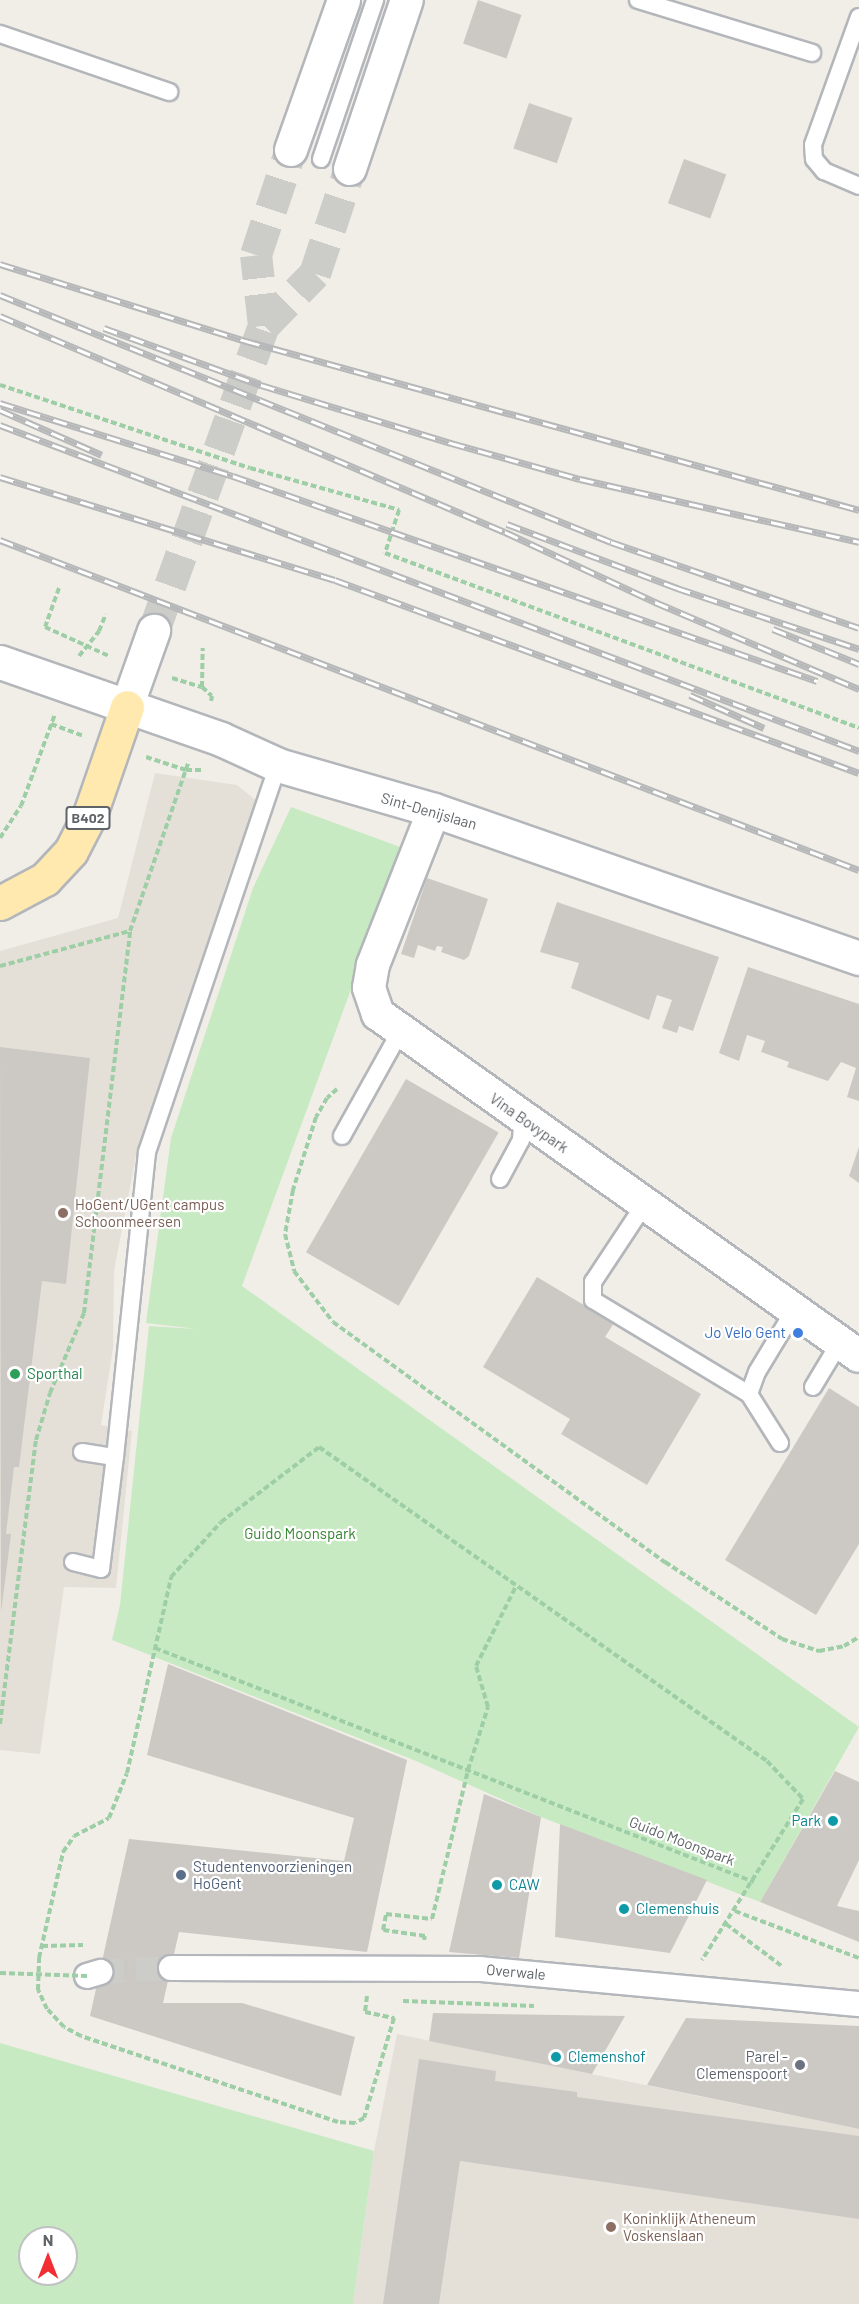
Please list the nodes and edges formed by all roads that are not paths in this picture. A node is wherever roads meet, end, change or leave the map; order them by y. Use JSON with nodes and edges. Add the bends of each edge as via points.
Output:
{"nodes":[{"id":1,"x":344,"y":0,"type":"edge"},
{"id":2,"x":375,"y":0,"type":"edge"},
{"id":3,"x":407,"y":0,"type":"edge"},
{"id":4,"x":638,"y":0,"type":"edge"},
{"id":5,"x":859,"y":17,"type":"edge"},
{"id":6,"x":0,"y":34,"type":"edge"},
{"id":7,"x":812,"y":53,"type":"dead end"},
{"id":8,"x":169,"y":92,"type":"dead end"},
{"id":9,"x":306,"y":155,"type":"joint"},
{"id":10,"x":350,"y":169,"type":"tunnel mouth"},
{"id":11,"x":859,"y":186,"type":"edge"},
{"id":12,"x":154,"y":632,"type":"tunnel mouth"},
{"id":13,"x":0,"y":662,"type":"edge"},
{"id":14,"x":127,"y":707,"type":"junction"},
{"id":15,"x":278,"y":765,"type":"junction"},
{"id":16,"x":434,"y":810,"type":"junction"},
{"id":17,"x":0,"y":903,"type":"edge"},
{"id":18,"x":859,"y":958,"type":"edge"},
{"id":19,"x":399,"y":1032,"type":"junction"},
{"id":20,"x":511,"y":1111,"type":"junction"},
{"id":21,"x":342,"y":1136,"type":"dead end"},
{"id":22,"x":500,"y":1179,"type":"dead end"},
{"id":23,"x":644,"y":1205,"type":"junction"},
{"id":24,"x":794,"y":1311,"type":"junction"},
{"id":25,"x":849,"y":1349,"type":"edge"},
{"id":26,"x":813,"y":1387,"type":"dead end"},
{"id":27,"x":749,"y":1394,"type":"junction"},
{"id":28,"x":780,"y":1443,"type":"dead end"},
{"id":29,"x":82,"y":1452,"type":"dead end"},
{"id":30,"x":115,"y":1457,"type":"junction"},
{"id":31,"x":72,"y":1562,"type":"dead end"},
{"id":32,"x":171,"y":1968,"type":"tunnel mouth"},
{"id":33,"x":859,"y":2004,"type":"edge"}],
"edges":[{"from":1,"to":9,"type":"street"},
{"from":2,"to":9,"type":"lane"},
{"from":3,"to":10,"type":"street"},
{"from":4,"to":7,"type":"lane"},
{"from":5,"to":11,"type":"lane","via":[[813,145],[814,159],[824,171]]},
{"from":6,"to":8,"type":"lane"},
{"from":12,"to":14,"type":"street"},
{"from":13,"to":14,"type":"street","name":"Sint-Denijslaan"},
{"from":14,"to":15,"type":"street","name":"Sint-Denijslaan","via":[[221,739]]},
{"from":14,"to":17,"type":"main road","number":"B402","via":[[90,814],[71,851],[45,879]]},
{"from":15,"to":16,"type":"street","name":"Sint-Denijslaan"},
{"from":15,"to":30,"type":"lane","via":[[147,1152]]},
{"from":16,"to":18,"type":"street","name":"Sint-Denijslaan"},
{"from":16,"to":19,"type":"street","name":"Vina Bovypark","via":[[370,975],[374,1006]]},
{"from":19,"to":20,"type":"street","name":"Vina Bovypark"},
{"from":19,"to":21,"type":"lane"},
{"from":20,"to":22,"type":"lane","via":[[523,1133]]},
{"from":20,"to":23,"type":"street","name":"Vina Bovypark"},
{"from":23,"to":24,"type":"street","name":"Vina Bovypark"},
{"from":23,"to":27,"type":"lane","via":[[593,1282],[593,1300]]},
{"from":24,"to":25,"type":"street","name":"Vina Bovypark"},
{"from":24,"to":27,"type":"lane","via":[[757,1372]]},
{"from":25,"to":26,"type":"lane"},
{"from":27,"to":28,"type":"lane"},
{"from":29,"to":30,"type":"lane"},
{"from":30,"to":31,"type":"lane","via":[[101,1569]]},
{"from":32,"to":33,"type":"street","name":"Overwale","via":[[480,1969]]}]}
